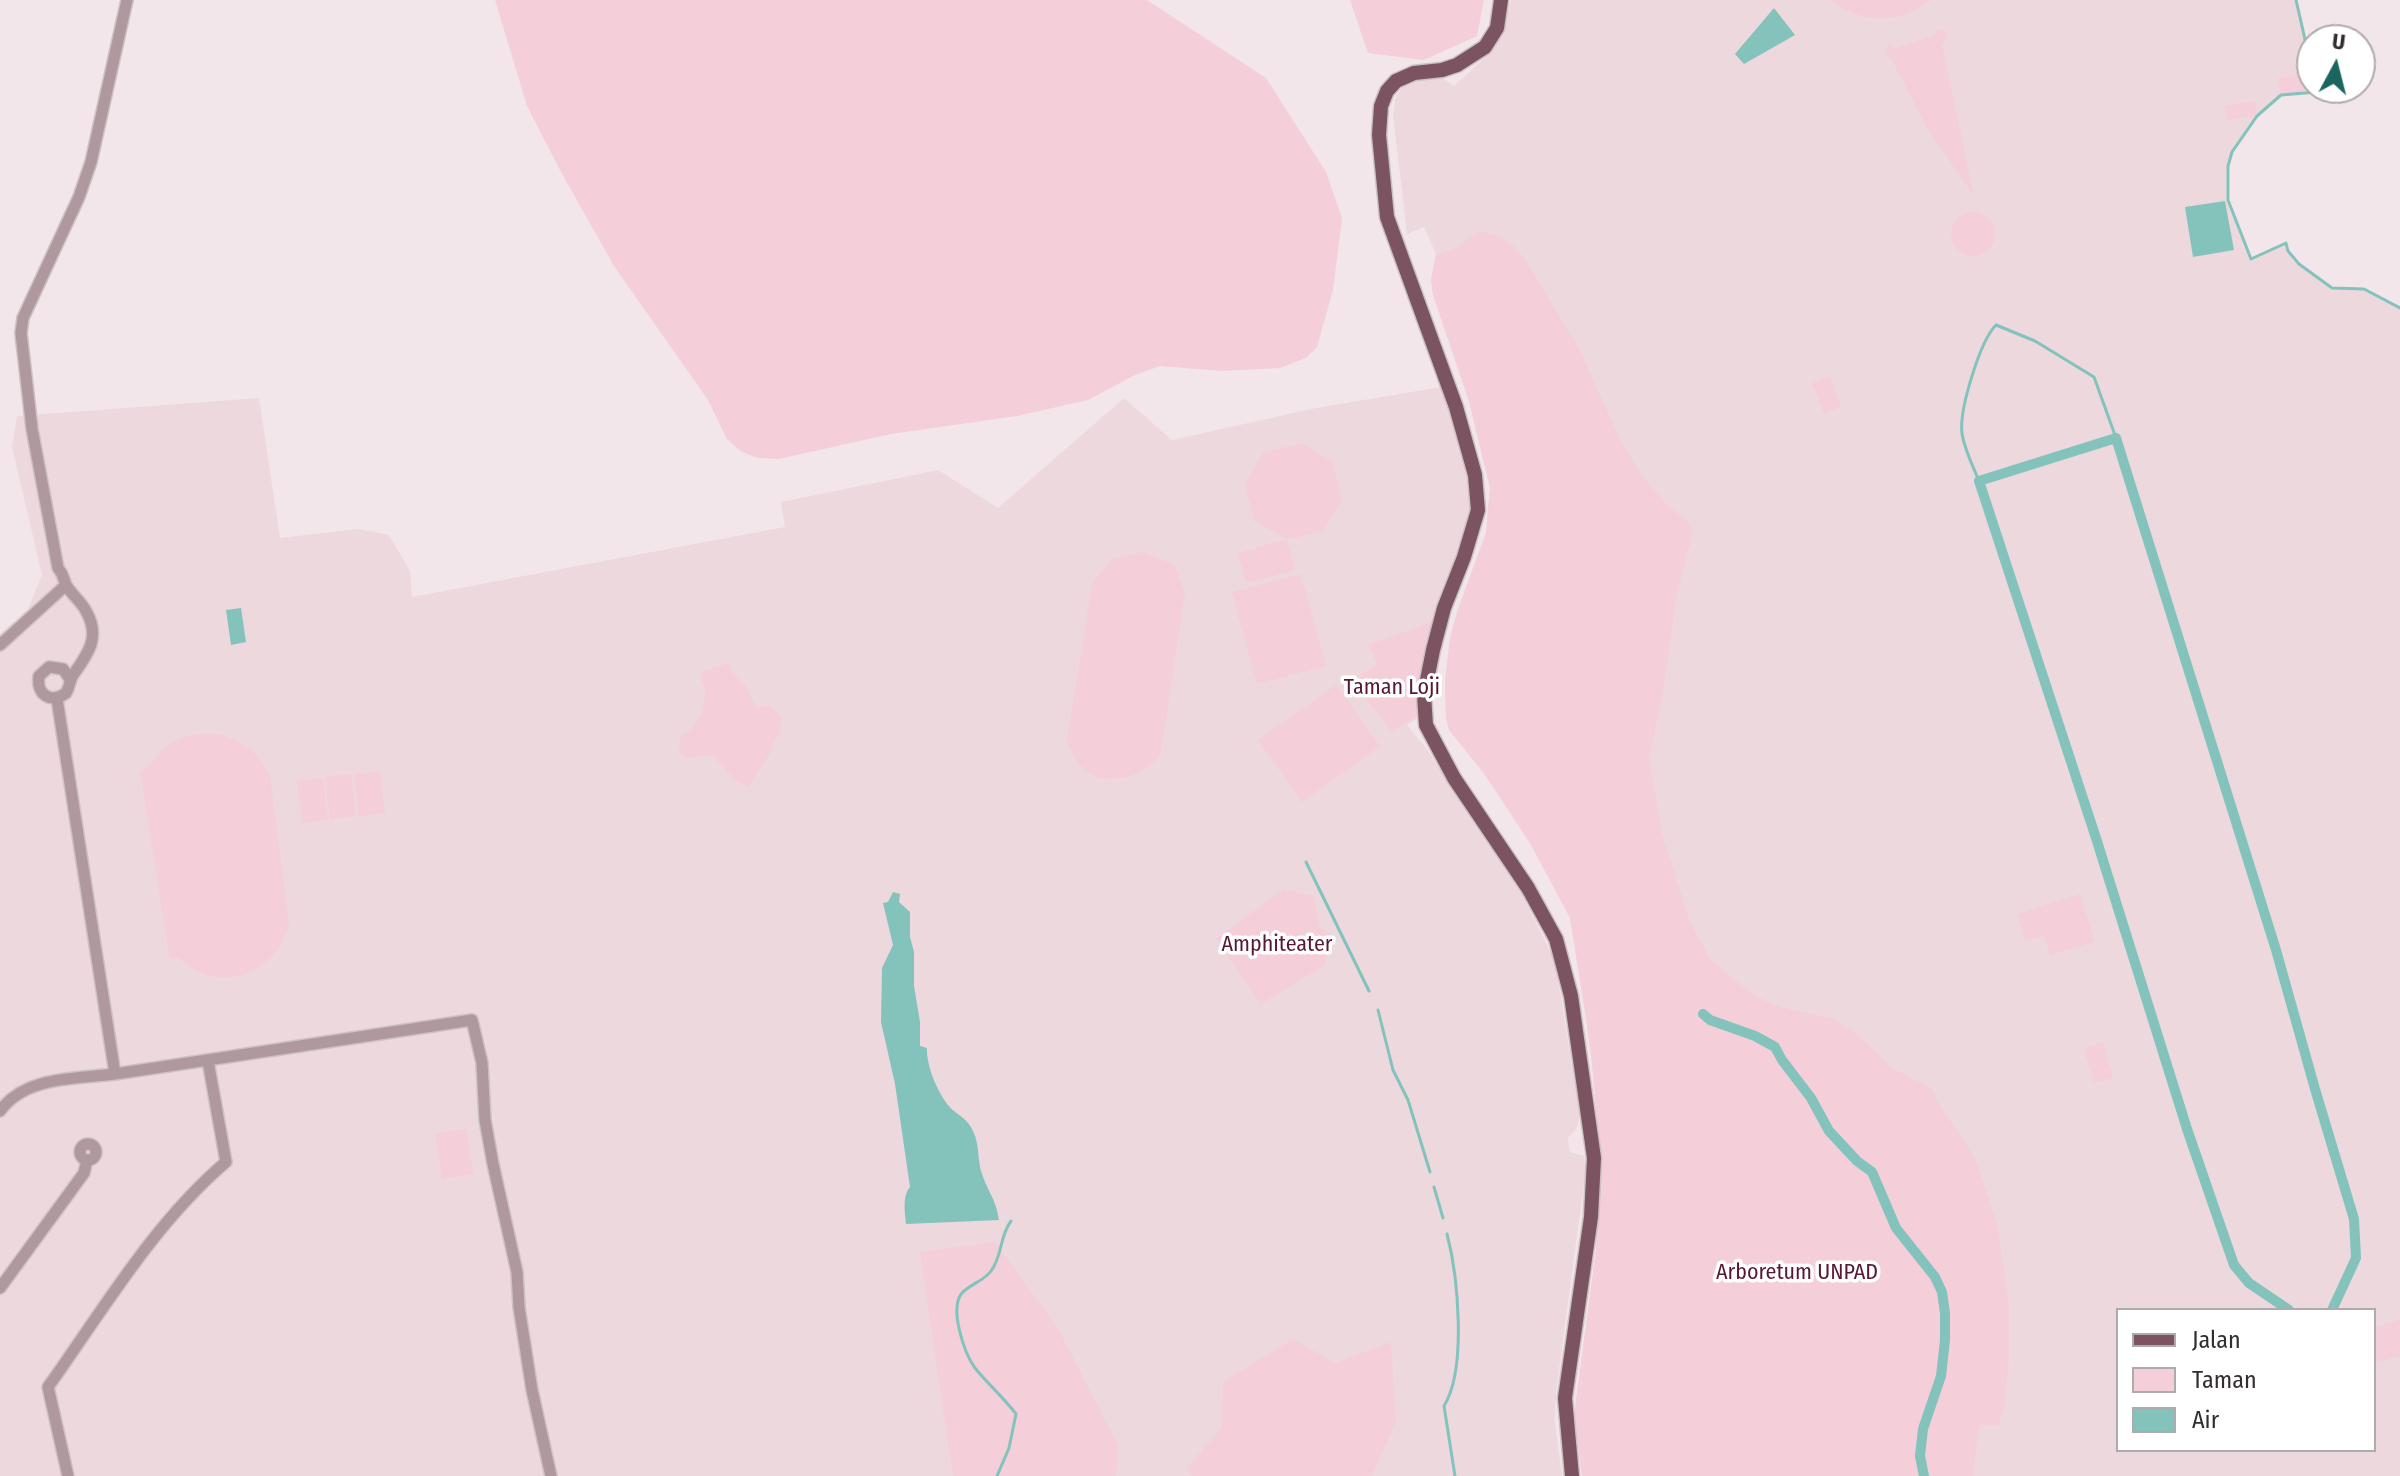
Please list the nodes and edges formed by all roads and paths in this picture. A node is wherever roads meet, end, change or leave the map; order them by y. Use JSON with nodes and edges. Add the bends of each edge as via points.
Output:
{"nodes":[{"id":1,"x":127,"y":0,"type":"edge"},
{"id":2,"x":1501,"y":0,"type":"edge"},
{"id":3,"x":66,"y":585,"type":"junction"},
{"id":4,"x":0,"y":645,"type":"edge"},
{"id":5,"x":70,"y":679,"type":"junction"},
{"id":6,"x":57,"y":699,"type":"junction"},
{"id":7,"x":208,"y":1061,"type":"junction"},
{"id":8,"x":115,"y":1074,"type":"junction"},
{"id":9,"x":0,"y":1111,"type":"edge"},
{"id":10,"x":87,"y":1160,"type":"dead end"},
{"id":11,"x":0,"y":1288,"type":"edge"},
{"id":12,"x":68,"y":1476,"type":"edge"},
{"id":13,"x":551,"y":1476,"type":"edge"},
{"id":14,"x":1572,"y":1476,"type":"edge"}],
"edges":[{"from":1,"to":3,"type":"street","via":[[91,162],[23,318],[32,429],[58,568]]},
{"from":2,"to":14,"type":"main road","via":[[1497,28],[1485,47],[1457,65],[1396,81],[1381,106],[1379,135],[1387,217],[1456,407],[1475,475],[1478,510],[1433,650],[1424,695],[1426,725],[1454,778],[1528,888],[1559,947],[1571,996],[1594,1158],[1591,1217],[1565,1398]]},
{"from":3,"to":4,"type":"street"},
{"from":3,"to":5,"type":"street","via":[[84,606],[93,634],[89,653]]},
{"from":5,"to":6,"type":"street","via":[[66,693]]},
{"from":5,"to":6,"type":"street","via":[[54,667],[39,676],[42,693]]},
{"from":6,"to":8,"type":"street"},
{"from":7,"to":8,"type":"street"},
{"from":7,"to":12,"type":"street","via":[[226,1162],[201,1183],[151,1243],[48,1387]]},
{"from":7,"to":13,"type":"street","via":[[472,1020],[482,1063],[485,1120]]},
{"from":8,"to":9,"type":"street","via":[[36,1085],[15,1095]]},
{"from":10,"to":11,"type":"street","via":[[84,1173]]}]}
